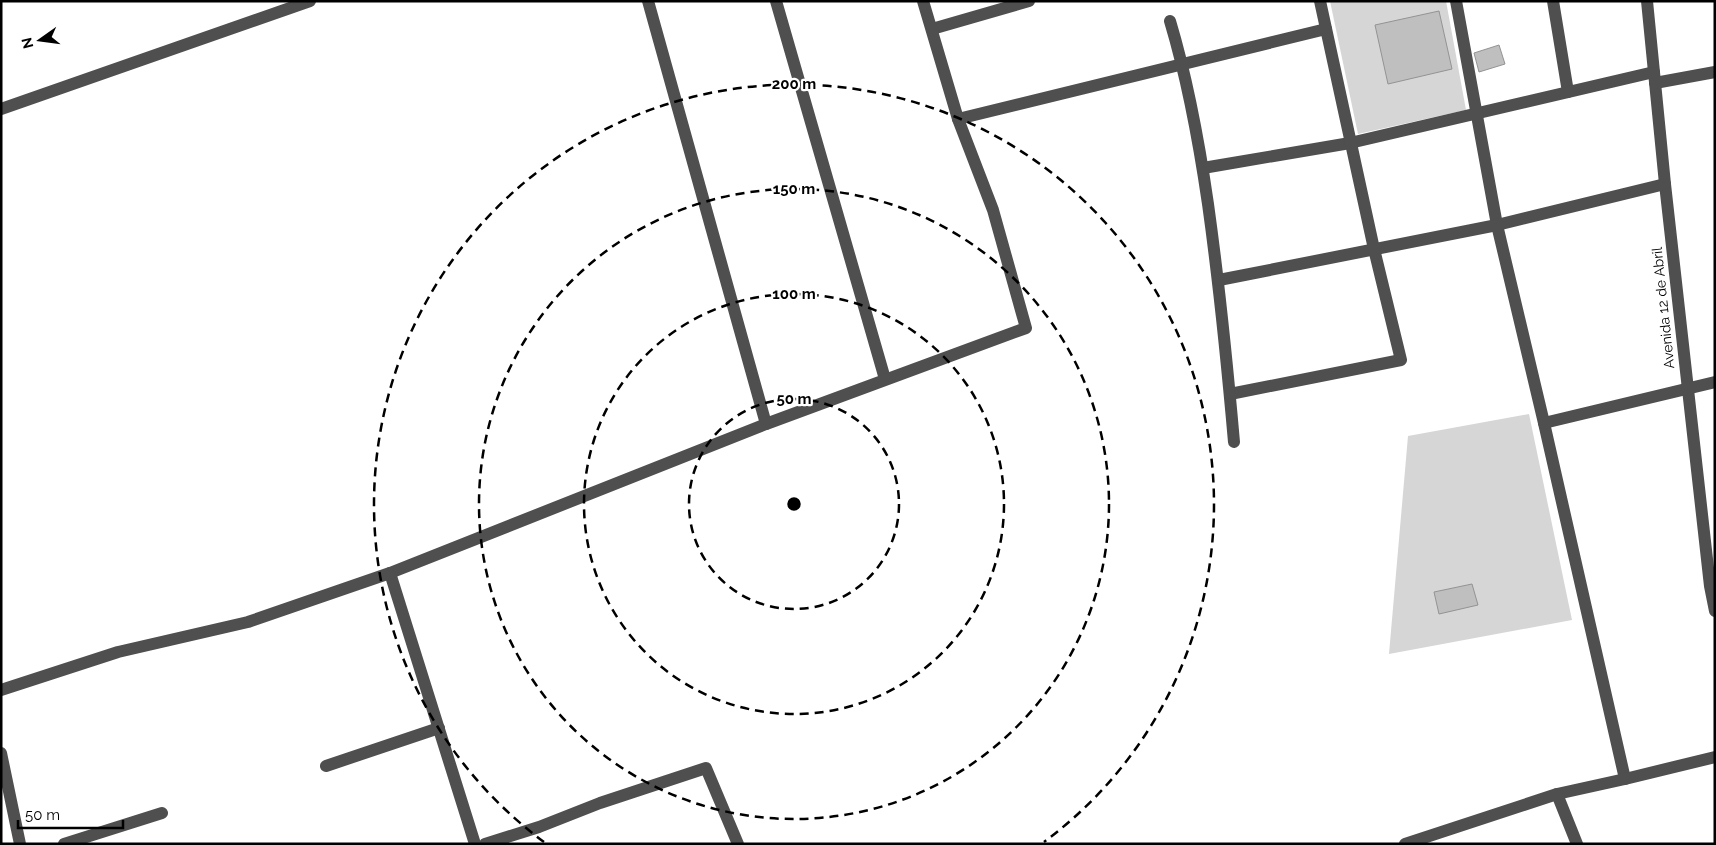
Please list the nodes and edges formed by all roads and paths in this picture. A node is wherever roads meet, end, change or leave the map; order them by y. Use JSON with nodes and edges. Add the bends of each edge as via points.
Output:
{"nodes":[{"id":1,"x":310,"y":1,"type":"edge"},
{"id":2,"x":648,"y":1,"type":"edge"},
{"id":3,"x":776,"y":1,"type":"edge"},
{"id":4,"x":923,"y":1,"type":"edge"},
{"id":5,"x":1029,"y":1,"type":"edge"},
{"id":6,"x":1320,"y":1,"type":"edge"},
{"id":7,"x":1456,"y":1,"type":"edge"},
{"id":8,"x":1553,"y":1,"type":"edge"},
{"id":9,"x":1647,"y":1,"type":"edge"},
{"id":10,"x":1170,"y":21,"type":"dead end"},
{"id":11,"x":932,"y":29,"type":"junction"},
{"id":12,"x":1326,"y":29,"type":"junction"},
{"id":13,"x":1183,"y":64,"type":"junction"},
{"id":14,"x":1715,"y":72,"type":"edge"},
{"id":15,"x":1655,"y":78,"type":"junction"},
{"id":16,"x":1568,"y":92,"type":"junction"},
{"id":17,"x":1,"y":109,"type":"edge"},
{"id":18,"x":1476,"y":114,"type":"junction"},
{"id":19,"x":958,"y":120,"type":"junction"},
{"id":20,"x":1350,"y":143,"type":"junction"},
{"id":21,"x":1203,"y":168,"type":"junction"},
{"id":22,"x":1665,"y":184,"type":"junction"},
{"id":23,"x":1497,"y":225,"type":"junction"},
{"id":24,"x":1374,"y":250,"type":"junction"},
{"id":25,"x":1219,"y":280,"type":"junction"},
{"id":26,"x":885,"y":379,"type":"junction"},
{"id":27,"x":1715,"y":382,"type":"edge"},
{"id":28,"x":1688,"y":389,"type":"junction"},
{"id":29,"x":1230,"y":394,"type":"junction"},
{"id":30,"x":1544,"y":423,"type":"junction"},
{"id":31,"x":766,"y":424,"type":"junction"},
{"id":32,"x":1234,"y":442,"type":"dead end"},
{"id":33,"x":390,"y":573,"type":"junction"},
{"id":34,"x":1712,"y":585,"type":"edge"},
{"id":35,"x":1715,"y":611,"type":"edge"},
{"id":36,"x":1,"y":690,"type":"edge"},
{"id":37,"x":439,"y":728,"type":"junction"},
{"id":38,"x":1,"y":753,"type":"edge"},
{"id":39,"x":1715,"y":757,"type":"edge"},
{"id":40,"x":326,"y":766,"type":"dead end"},
{"id":41,"x":1625,"y":779,"type":"junction"},
{"id":42,"x":1557,"y":794,"type":"junction"},
{"id":43,"x":162,"y":813,"type":"dead end"},
{"id":44,"x":20,"y":844,"type":"edge"},
{"id":45,"x":64,"y":844,"type":"edge"},
{"id":46,"x":475,"y":844,"type":"edge"},
{"id":47,"x":485,"y":844,"type":"edge"},
{"id":48,"x":738,"y":844,"type":"edge"},
{"id":49,"x":1405,"y":844,"type":"edge"},
{"id":50,"x":1577,"y":844,"type":"edge"}],
"edges":[{"from":1,"to":17,"type":"street"},
{"from":2,"to":31,"type":"street"},
{"from":3,"to":26,"type":"street"},
{"from":4,"to":11,"type":"street"},
{"from":5,"to":11,"type":"street"},
{"from":6,"to":12,"type":"street"},
{"from":7,"to":18,"type":"street"},
{"from":8,"to":16,"type":"street"},
{"from":9,"to":15,"type":"street","name":"Avenida 12 de Abril"},
{"from":10,"to":13,"type":"street"},
{"from":11,"to":19,"type":"street"},
{"from":12,"to":13,"type":"street"},
{"from":12,"to":20,"type":"street"},
{"from":13,"to":19,"type":"street"},
{"from":13,"to":21,"type":"street"},
{"from":14,"to":15,"type":"street"},
{"from":15,"to":16,"type":"street"},
{"from":15,"to":22,"type":"street","name":"Avenida 12 de Abril"},
{"from":16,"to":18,"type":"street"},
{"from":18,"to":20,"type":"street"},
{"from":18,"to":23,"type":"street"},
{"from":19,"to":26,"type":"street","via":[[993,210],[1026,328]]},
{"from":20,"to":21,"type":"street"},
{"from":20,"to":24,"type":"street"},
{"from":21,"to":25,"type":"street"},
{"from":22,"to":23,"type":"street"},
{"from":22,"to":28,"type":"street","name":"Avenida 12 de Abril"},
{"from":23,"to":24,"type":"street"},
{"from":23,"to":30,"type":"street"},
{"from":24,"to":25,"type":"street"},
{"from":24,"to":29,"type":"street","via":[[1401,360]]},
{"from":25,"to":29,"type":"street"},
{"from":26,"to":31,"type":"street"},
{"from":27,"to":28,"type":"street"},
{"from":28,"to":30,"type":"street"},
{"from":28,"to":34,"type":"street","name":"Avenida 12 de Abril"},
{"from":29,"to":32,"type":"street"},
{"from":30,"to":41,"type":"street"},
{"from":31,"to":33,"type":"street"},
{"from":33,"to":36,"type":"street","via":[[248,622],[118,652]]},
{"from":33,"to":37,"type":"street"},
{"from":34,"to":35,"type":"street","name":"Avenida 12 de Abril"},
{"from":37,"to":40,"type":"street"},
{"from":37,"to":46,"type":"street"},
{"from":38,"to":44,"type":"street"},
{"from":39,"to":41,"type":"street"},
{"from":41,"to":42,"type":"street"},
{"from":42,"to":49,"type":"street"},
{"from":42,"to":50,"type":"street"},
{"from":43,"to":45,"type":"street"},
{"from":47,"to":48,"type":"street","via":[[706,768]]}]}
